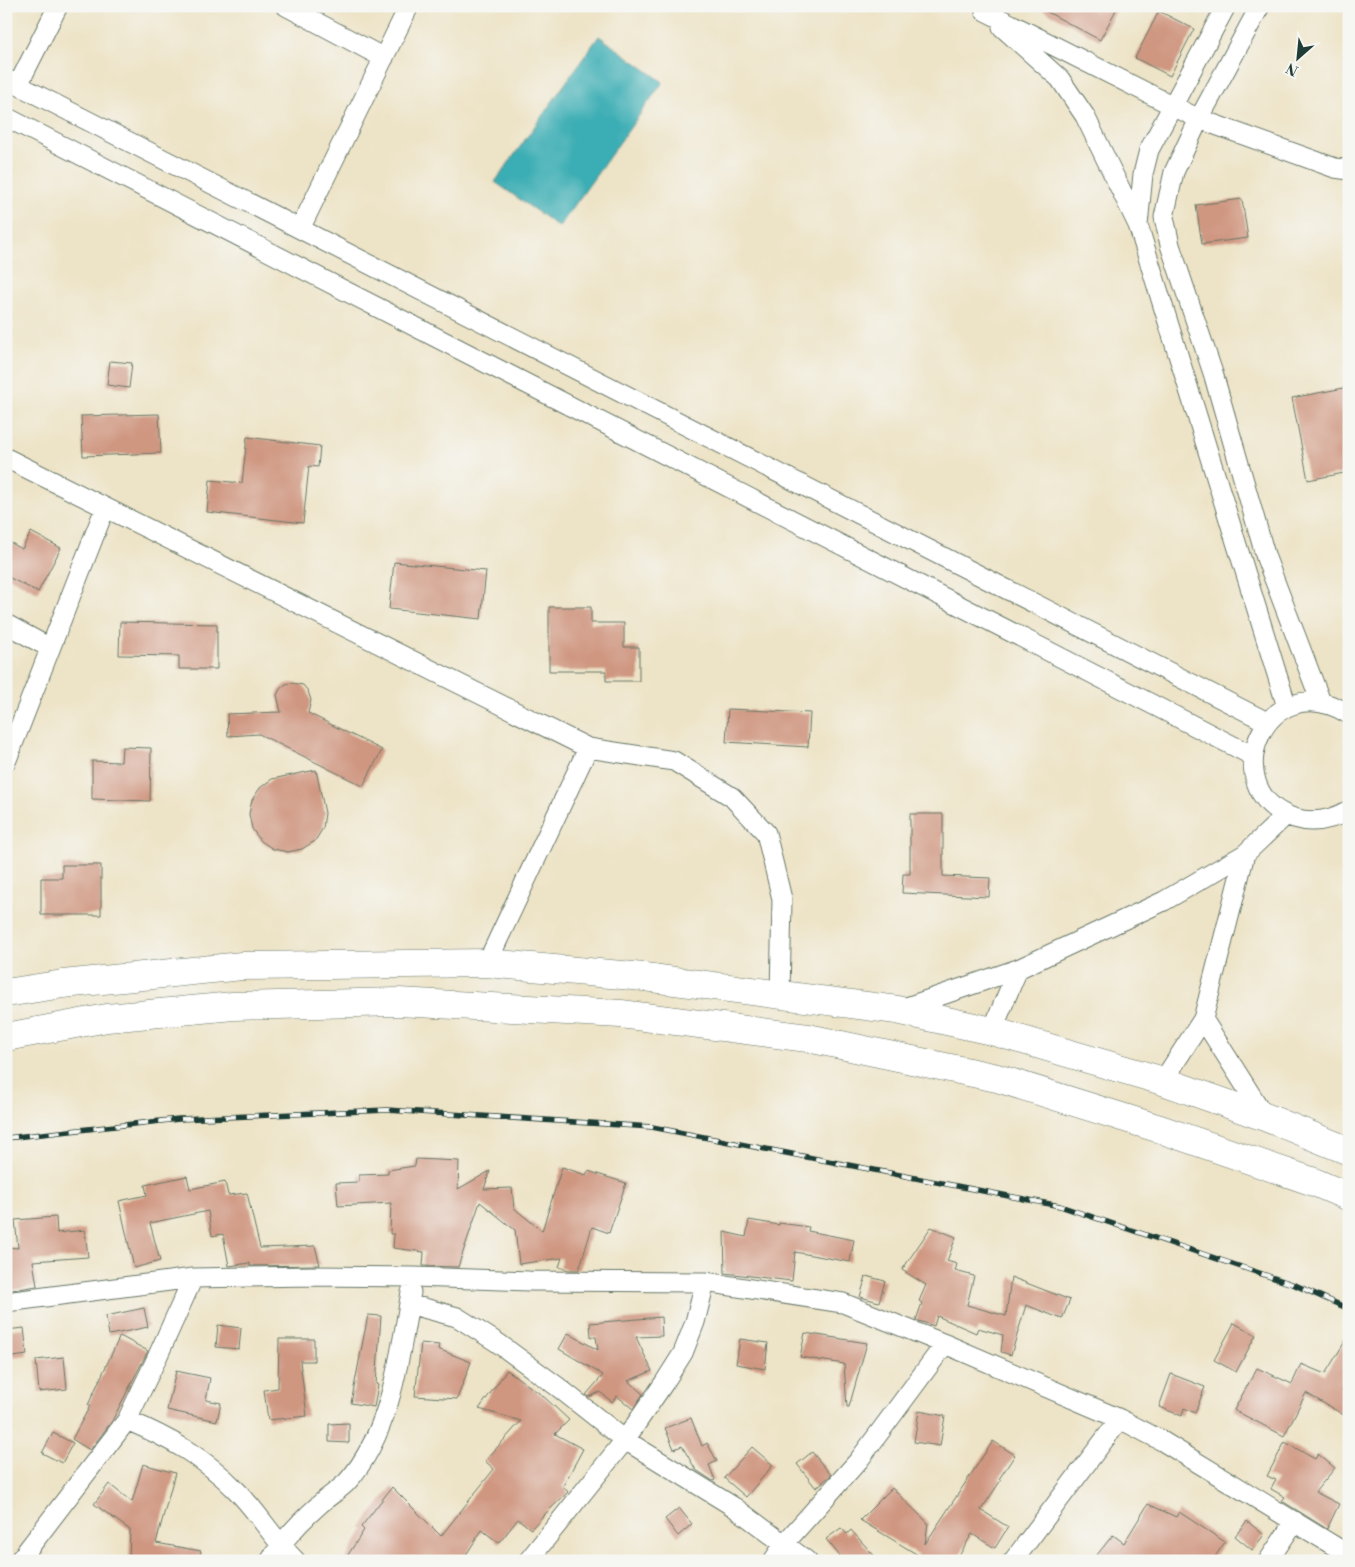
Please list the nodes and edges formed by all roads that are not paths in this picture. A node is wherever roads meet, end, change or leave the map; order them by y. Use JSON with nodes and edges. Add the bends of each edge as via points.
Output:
{"nodes":[{"id":1,"x":58,"y":6,"type":"edge"},
{"id":2,"x":286,"y":6,"type":"edge"},
{"id":3,"x":409,"y":6,"type":"edge"},
{"id":4,"x":1260,"y":6,"type":"edge"},
{"id":5,"x":980,"y":9,"type":"edge"},
{"id":6,"x":1223,"y":12,"type":"edge"},
{"id":7,"x":1246,"y":31,"type":"junction"},
{"id":8,"x":384,"y":58,"type":"junction"},
{"id":9,"x":12,"y":82,"type":"edge"},
{"id":10,"x":1173,"y":106,"type":"junction"},
{"id":11,"x":6,"y":117,"type":"edge"},
{"id":12,"x":1199,"y":119,"type":"junction"},
{"id":13,"x":1349,"y":170,"type":"edge"},
{"id":14,"x":1138,"y":225,"type":"junction"},
{"id":15,"x":300,"y":229,"type":"junction"},
{"id":16,"x":6,"y":458,"type":"edge"},
{"id":17,"x":105,"y":508,"type":"junction"},
{"id":18,"x":6,"y":624,"type":"edge"},
{"id":19,"x":50,"y":648,"type":"junction"},
{"id":20,"x":1321,"y":702,"type":"junction"},
{"id":21,"x":1287,"y":707,"type":"junction"},
{"id":22,"x":1349,"y":714,"type":"edge"},
{"id":23,"x":1267,"y":722,"type":"junction"},
{"id":24,"x":588,"y":748,"type":"junction"},
{"id":25,"x":1253,"y":756,"type":"junction"},
{"id":26,"x":6,"y":762,"type":"edge"},
{"id":27,"x":1349,"y":810,"type":"edge"},
{"id":28,"x":1286,"y":815,"type":"junction"},
{"id":29,"x":1245,"y":854,"type":"junction"},
{"id":30,"x":487,"y":963,"type":"junction"},
{"id":31,"x":1018,"y":968,"type":"junction"},
{"id":32,"x":6,"y":993,"type":"edge"},
{"id":33,"x":780,"y":994,"type":"junction"},
{"id":34,"x":897,"y":1010,"type":"junction"},
{"id":35,"x":1203,"y":1019,"type":"junction"},
{"id":36,"x":992,"y":1030,"type":"junction"},
{"id":37,"x":6,"y":1037,"type":"edge"},
{"id":38,"x":1163,"y":1081,"type":"junction"},
{"id":39,"x":1266,"y":1117,"type":"junction"},
{"id":40,"x":1349,"y":1151,"type":"edge"},
{"id":41,"x":1349,"y":1197,"type":"edge"},
{"id":42,"x":414,"y":1277,"type":"junction"},
{"id":43,"x":193,"y":1278,"type":"junction"},
{"id":44,"x":705,"y":1282,"type":"junction"},
{"id":45,"x":6,"y":1302,"type":"edge"},
{"id":46,"x":409,"y":1304,"type":"junction"},
{"id":47,"x":945,"y":1344,"type":"junction"},
{"id":48,"x":1120,"y":1419,"type":"junction"},
{"id":49,"x":127,"y":1420,"type":"junction"},
{"id":50,"x":625,"y":1440,"type":"junction"},
{"id":51,"x":1295,"y":1522,"type":"junction"},
{"id":52,"x":784,"y":1544,"type":"junction"},
{"id":53,"x":275,"y":1553,"type":"edge"},
{"id":54,"x":1349,"y":1555,"type":"edge"},
{"id":55,"x":19,"y":1561,"type":"edge"},
{"id":56,"x":296,"y":1561,"type":"edge"},
{"id":57,"x":528,"y":1561,"type":"edge"},
{"id":58,"x":773,"y":1561,"type":"edge"},
{"id":59,"x":807,"y":1561,"type":"edge"},
{"id":60,"x":1013,"y":1561,"type":"edge"},
{"id":61,"x":1268,"y":1561,"type":"edge"}],
"edges":[{"from":1,"to":9,"type":"street"},
{"from":2,"to":8,"type":"street"},
{"from":3,"to":8,"type":"street"},
{"from":4,"to":7,"type":"street"},
{"from":5,"to":10,"type":"street"},
{"from":5,"to":14,"type":"street","via":[[1060,79],[1085,116]]},
{"from":6,"to":7,"type":"street"},
{"from":6,"to":10,"type":"street"},
{"from":7,"to":12,"type":"street"},
{"from":8,"to":15,"type":"street"},
{"from":9,"to":15,"type":"street"},
{"from":10,"to":12,"type":"street"},
{"from":10,"to":14,"type":"street","via":[[1149,150]]},
{"from":11,"to":25,"type":"street"},
{"from":12,"to":13,"type":"street"},
{"from":12,"to":20,"type":"street","via":[[1174,172],[1164,217],[1266,558]]},
{"from":14,"to":21,"type":"street"},
{"from":15,"to":23,"type":"street"},
{"from":16,"to":17,"type":"street"},
{"from":17,"to":19,"type":"street"},
{"from":17,"to":24,"type":"street"},
{"from":18,"to":19,"type":"street"},
{"from":19,"to":26,"type":"street"},
{"from":20,"to":21,"type":"street","via":[[1303,702]]},
{"from":20,"to":22,"type":"street"},
{"from":21,"to":23,"type":"street"},
{"from":23,"to":25,"type":"street","via":[[1257,738]]},
{"from":24,"to":30,"type":"street"},
{"from":24,"to":33,"type":"street","via":[[674,761],[732,797],[766,833],[782,899]]},
{"from":25,"to":28,"type":"street","via":[[1254,775],[1261,791]]},
{"from":27,"to":28,"type":"street","via":[[1321,821],[1303,821]]},
{"from":28,"to":29,"type":"street"},
{"from":29,"to":31,"type":"street","via":[[1164,901]]},
{"from":29,"to":35,"type":"street"},
{"from":30,"to":32,"type":"highway","via":[[242,966]]},
{"from":30,"to":33,"type":"highway","via":[[644,977]]},
{"from":31,"to":34,"type":"street"},
{"from":31,"to":36,"type":"street"},
{"from":33,"to":34,"type":"highway"},
{"from":34,"to":36,"type":"highway"},
{"from":35,"to":38,"type":"street"},
{"from":35,"to":39,"type":"street"},
{"from":36,"to":38,"type":"highway"},
{"from":37,"to":41,"type":"highway","via":[[107,1018],[233,1006],[398,1002],[621,1014],[808,1038],[997,1078],[1157,1128]]},
{"from":38,"to":39,"type":"highway"},
{"from":39,"to":40,"type":"highway"},
{"from":42,"to":43,"type":"street"},
{"from":42,"to":44,"type":"street"},
{"from":42,"to":46,"type":"street"},
{"from":43,"to":45,"type":"street"},
{"from":43,"to":49,"type":"street"},
{"from":44,"to":47,"type":"street","via":[[843,1303]]},
{"from":44,"to":50,"type":"street","via":[[683,1353]]},
{"from":46,"to":50,"type":"street","via":[[457,1317],[482,1332],[558,1386]]},
{"from":46,"to":53,"type":"street","via":[[387,1407],[370,1450],[346,1482],[320,1504]]},
{"from":47,"to":48,"type":"street"},
{"from":47,"to":52,"type":"street","via":[[860,1460]]},
{"from":48,"to":51,"type":"street"},
{"from":48,"to":60,"type":"street"},
{"from":49,"to":53,"type":"street","via":[[163,1436],[209,1464],[237,1491]]},
{"from":49,"to":55,"type":"street"},
{"from":50,"to":52,"type":"street","via":[[734,1507]]},
{"from":50,"to":57,"type":"street"},
{"from":51,"to":54,"type":"street"},
{"from":51,"to":61,"type":"street"},
{"from":52,"to":58,"type":"street"},
{"from":52,"to":59,"type":"street"},
{"from":53,"to":56,"type":"street"}]}
